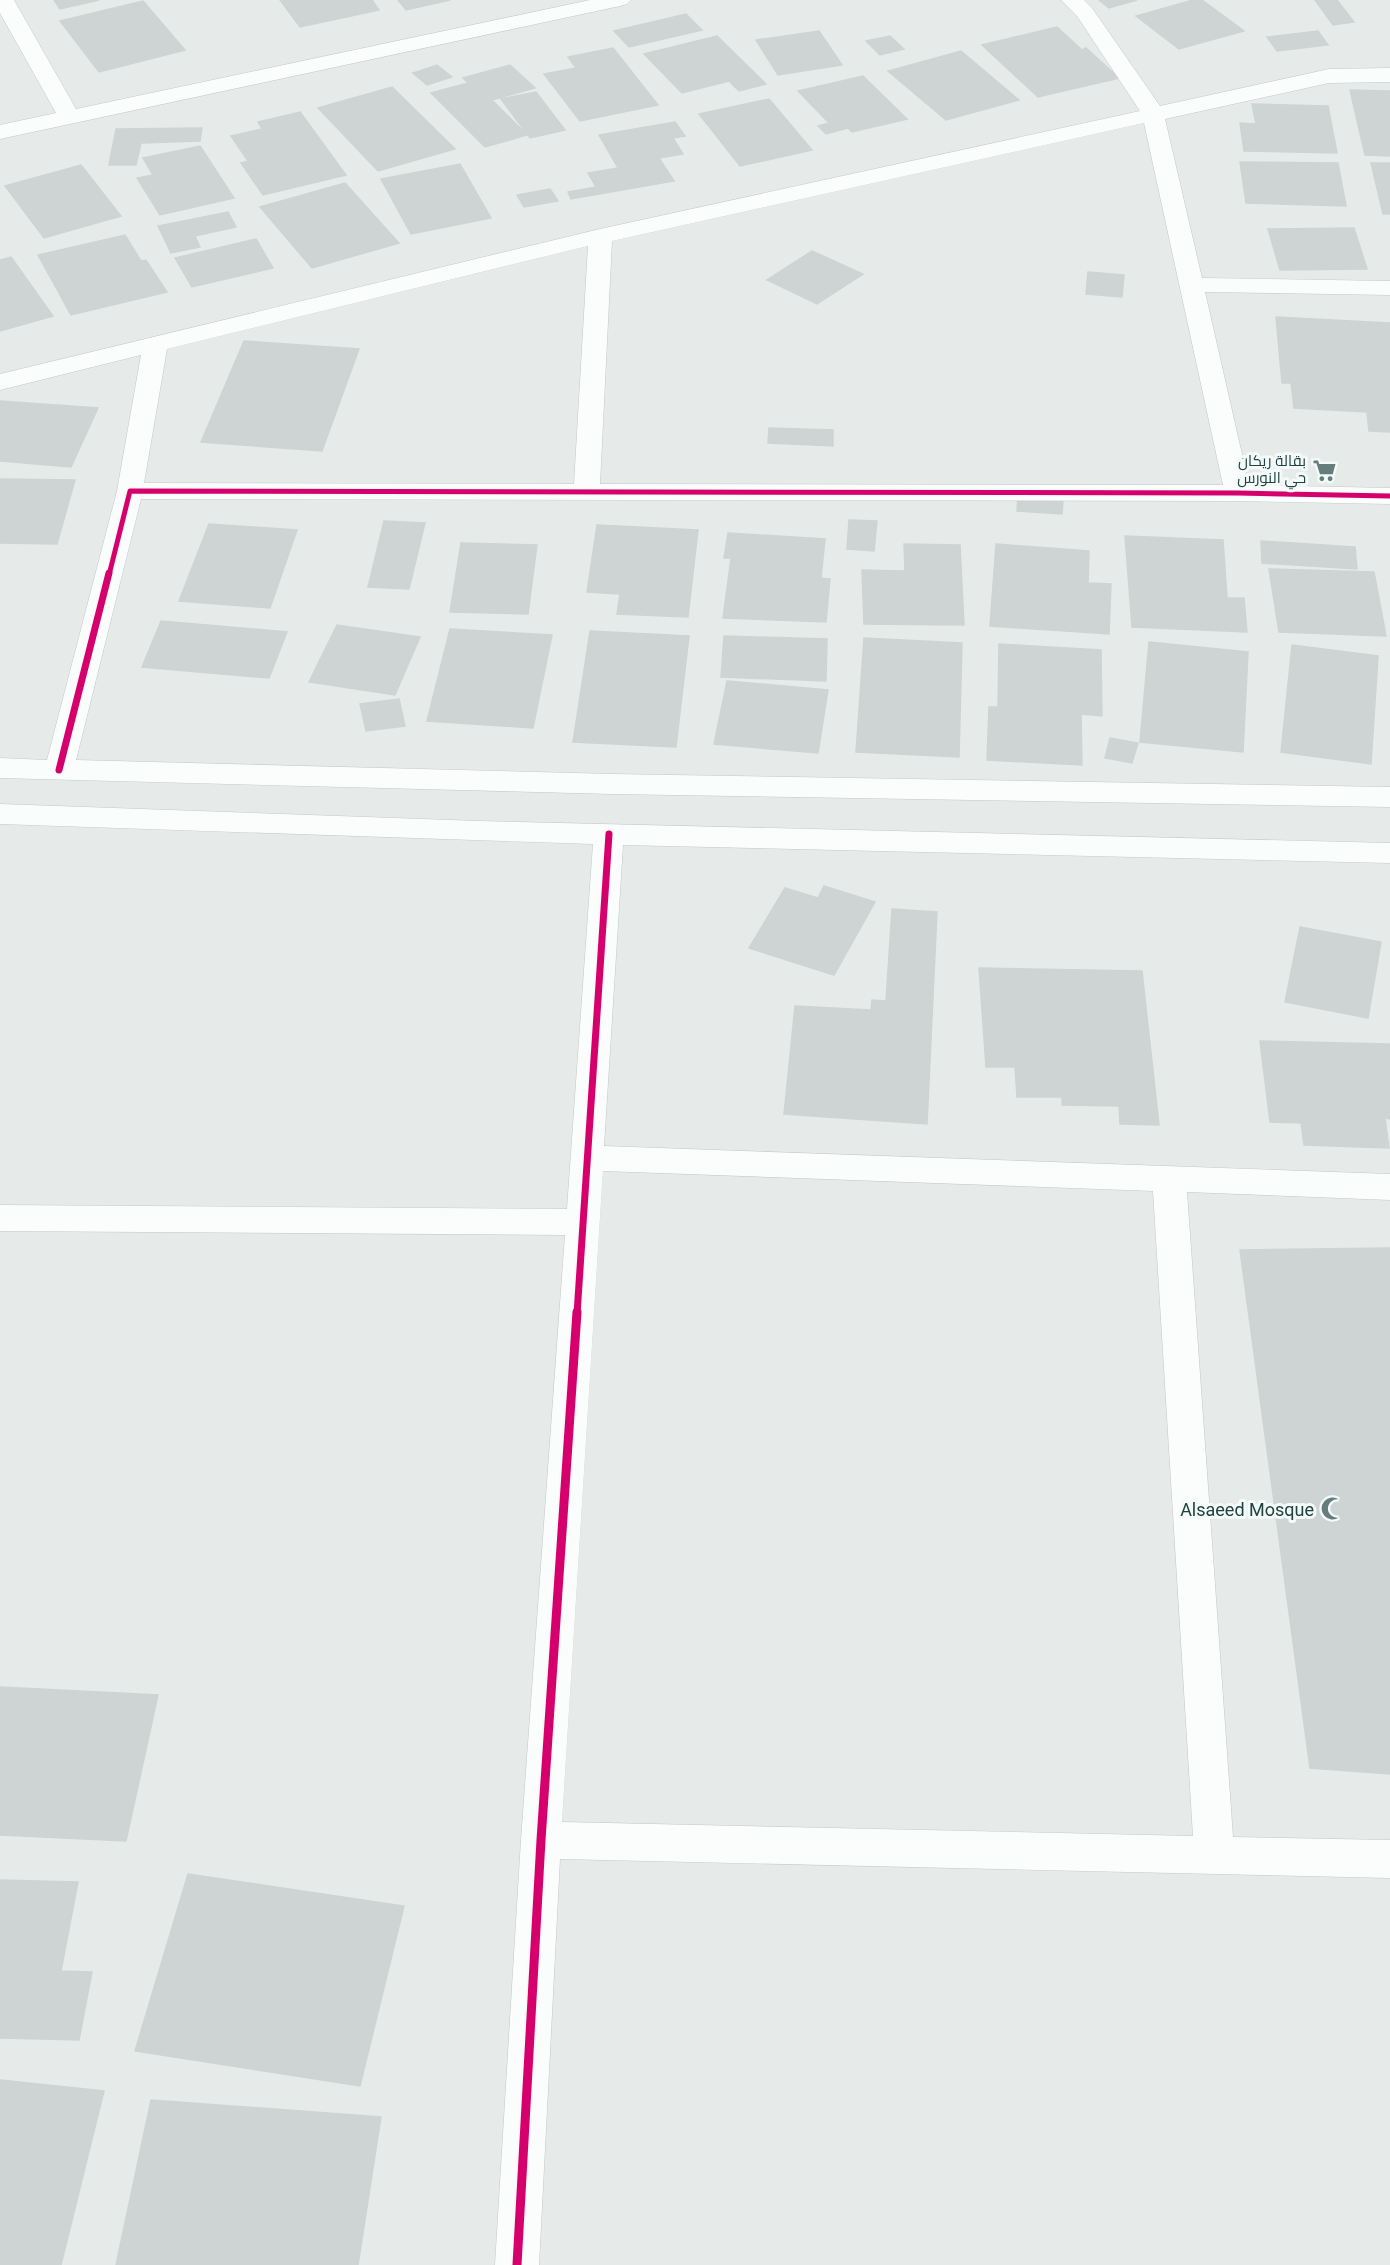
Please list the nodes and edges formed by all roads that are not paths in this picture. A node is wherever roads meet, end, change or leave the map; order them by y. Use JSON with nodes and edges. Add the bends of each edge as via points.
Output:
{"nodes":[{"id":1,"x":3,"y":0,"type":"edge"},
{"id":2,"x":620,"y":0,"type":"edge"},
{"id":3,"x":1072,"y":0,"type":"edge"},
{"id":4,"x":537,"y":7,"type":"edge"},
{"id":5,"x":1390,"y":75,"type":"edge"},
{"id":6,"x":1153,"y":114,"type":"junction"},
{"id":7,"x":69,"y":116,"type":"junction"},
{"id":8,"x":0,"y":132,"type":"edge"},
{"id":9,"x":600,"y":236,"type":"junction"},
{"id":10,"x":1190,"y":285,"type":"junction"},
{"id":11,"x":1390,"y":288,"type":"edge"},
{"id":12,"x":155,"y":344,"type":"junction"},
{"id":13,"x":0,"y":382,"type":"edge"},
{"id":14,"x":130,"y":491,"type":"junction"},
{"id":15,"x":587,"y":491,"type":"junction"},
{"id":16,"x":1238,"y":493,"type":"junction"},
{"id":17,"x":1390,"y":496,"type":"edge"},
{"id":18,"x":0,"y":768,"type":"edge"},
{"id":19,"x":59,"y":770,"type":"junction"},
{"id":20,"x":1390,"y":797,"type":"edge"},
{"id":21,"x":0,"y":814,"type":"edge"},
{"id":22,"x":609,"y":834,"type":"junction"},
{"id":23,"x":1390,"y":853,"type":"edge"},
{"id":24,"x":587,"y":1158,"type":"junction"},
{"id":25,"x":1169,"y":1179,"type":"junction"},
{"id":26,"x":1390,"y":1187,"type":"edge"},
{"id":27,"x":0,"y":1218,"type":"edge"},
{"id":28,"x":583,"y":1222,"type":"junction"},
{"id":29,"x":541,"y":1840,"type":"junction"},
{"id":30,"x":1214,"y":1855,"type":"junction"},
{"id":31,"x":1390,"y":1859,"type":"edge"},
{"id":32,"x":517,"y":2265,"type":"edge"}],
"edges":[{"from":1,"to":7,"type":"street"},
{"from":2,"to":4,"type":"street"},
{"from":3,"to":6,"type":"street","via":[[1085,12]]},
{"from":4,"to":7,"type":"street"},
{"from":5,"to":6,"type":"street","via":[[1329,76]]},
{"from":6,"to":9,"type":"street"},
{"from":6,"to":10,"type":"street"},
{"from":7,"to":8,"type":"street"},
{"from":9,"to":12,"type":"street"},
{"from":9,"to":15,"type":"street"},
{"from":10,"to":11,"type":"street"},
{"from":10,"to":16,"type":"street"},
{"from":12,"to":13,"type":"street"},
{"from":12,"to":14,"type":"street"},
{"from":14,"to":15,"type":"street"},
{"from":14,"to":19,"type":"street"},
{"from":15,"to":16,"type":"street"},
{"from":16,"to":17,"type":"street"},
{"from":18,"to":19,"type":"street"},
{"from":19,"to":20,"type":"street"},
{"from":21,"to":22,"type":"street"},
{"from":22,"to":23,"type":"street"},
{"from":22,"to":24,"type":"street"},
{"from":24,"to":25,"type":"street"},
{"from":24,"to":28,"type":"street"},
{"from":25,"to":26,"type":"street"},
{"from":25,"to":30,"type":"street"},
{"from":27,"to":28,"type":"street"},
{"from":28,"to":29,"type":"street"},
{"from":29,"to":30,"type":"street"},
{"from":29,"to":32,"type":"street"},
{"from":30,"to":31,"type":"street"}]}
